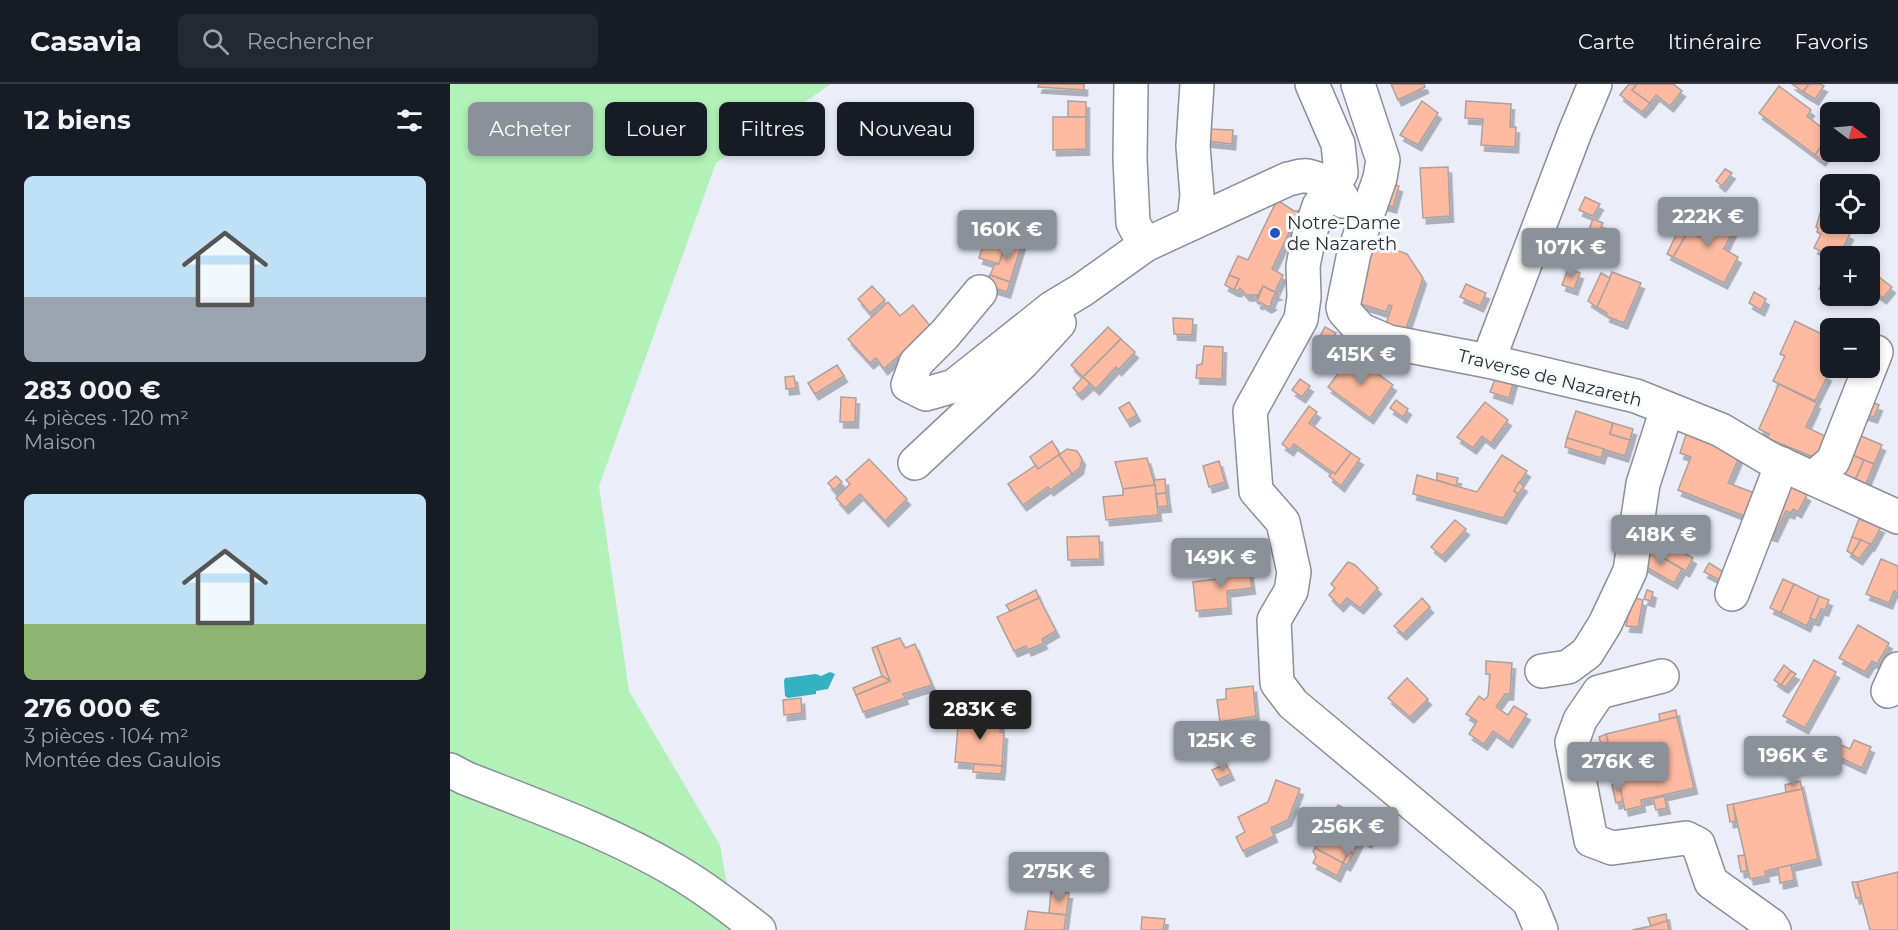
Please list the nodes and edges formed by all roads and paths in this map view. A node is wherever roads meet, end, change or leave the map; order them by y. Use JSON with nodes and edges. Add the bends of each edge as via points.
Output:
{"nodes":[{"id":1,"x":1131,"y":84,"type":"edge"},
{"id":2,"x":1197,"y":84,"type":"edge"},
{"id":3,"x":1312,"y":84,"type":"edge"},
{"id":4,"x":1341,"y":84,"type":"edge"},
{"id":5,"x":1358,"y":84,"type":"edge"},
{"id":6,"x":1595,"y":84,"type":"edge"},
{"id":7,"x":1381,"y":155,"type":"junction"},
{"id":8,"x":1332,"y":185,"type":"junction"},
{"id":9,"x":1194,"y":221,"type":"junction"},
{"id":10,"x":1145,"y":245,"type":"junction"},
{"id":11,"x":1354,"y":253,"type":"junction"},
{"id":12,"x":1082,"y":290,"type":"junction"},
{"id":13,"x":980,"y":292,"type":"dead end"},
{"id":14,"x":1488,"y":361,"type":"junction"},
{"id":15,"x":1866,"y":378,"type":"edge"},
{"id":16,"x":1667,"y":409,"type":"junction"},
{"id":17,"x":915,"y":463,"type":"dead end"},
{"id":18,"x":1782,"y":464,"type":"junction"},
{"id":19,"x":1813,"y":478,"type":"junction"},
{"id":20,"x":1898,"y":517,"type":"edge"},
{"id":21,"x":1732,"y":594,"type":"dead end"},
{"id":22,"x":1542,"y":671,"type":"dead end"},
{"id":23,"x":1662,"y":676,"type":"dead end"},
{"id":24,"x":450,"y":770,"type":"edge"},
{"id":25,"x":759,"y":930,"type":"edge"},
{"id":26,"x":1541,"y":930,"type":"edge"},
{"id":27,"x":1774,"y":930,"type":"edge"}],
"edges":[{"from":1,"to":10,"type":"street","via":[[1133,223]]},
{"from":2,"to":9,"type":"street"},
{"from":3,"to":8,"type":"street","via":[[1338,144],[1341,173]]},
{"from":4,"to":7,"type":"street","via":[[1352,112]]},
{"from":5,"to":7,"type":"street"},
{"from":6,"to":14,"type":"street"},
{"from":7,"to":11,"type":"street","name":"Traverse de Nazareth","via":[[1380,178]]},
{"from":8,"to":9,"type":"street","via":[[1306,176],[1288,179]]},
{"from":8,"to":11,"type":"street","via":[[1342,197],[1346,244]]},
{"from":8,"to":26,"type":"street","via":[[1319,206],[1309,236],[1300,319],[1250,411],[1256,490],[1283,522],[1294,572],[1291,591],[1274,620],[1277,683],[1293,704],[1529,901]]},
{"from":9,"to":10,"type":"street"},
{"from":10,"to":12,"type":"street"},
{"from":11,"to":14,"type":"street","name":"Traverse de Nazareth","via":[[1343,307],[1361,330],[1389,342]]},
{"from":12,"to":13,"type":"street","via":[[1052,308],[954,386],[926,394],[908,385],[916,363]]},
{"from":12,"to":17,"type":"street","via":[[1066,316],[1022,363]]},
{"from":14,"to":16,"type":"street","name":"Traverse de Nazareth","via":[[1636,396]]},
{"from":15,"to":19,"type":"street","via":[[1833,461]]},
{"from":16,"to":18,"type":"street","name":"Traverse de Nazareth","via":[[1721,430]]},
{"from":16,"to":22,"type":"street","via":[[1643,484],[1630,571],[1605,624],[1587,653],[1568,667]]},
{"from":18,"to":19,"type":"street","name":"Traverse de Nazareth"},
{"from":18,"to":21,"type":"street"},
{"from":19,"to":20,"type":"street","name":"Traverse de Nazareth"},
{"from":23,"to":27,"type":"street","via":[[1599,692],[1580,720],[1572,742],[1591,840],[1612,849],[1686,838],[1698,844],[1711,882]]},
{"from":24,"to":25,"type":"street","via":[[616,839],[677,871]]}]}
